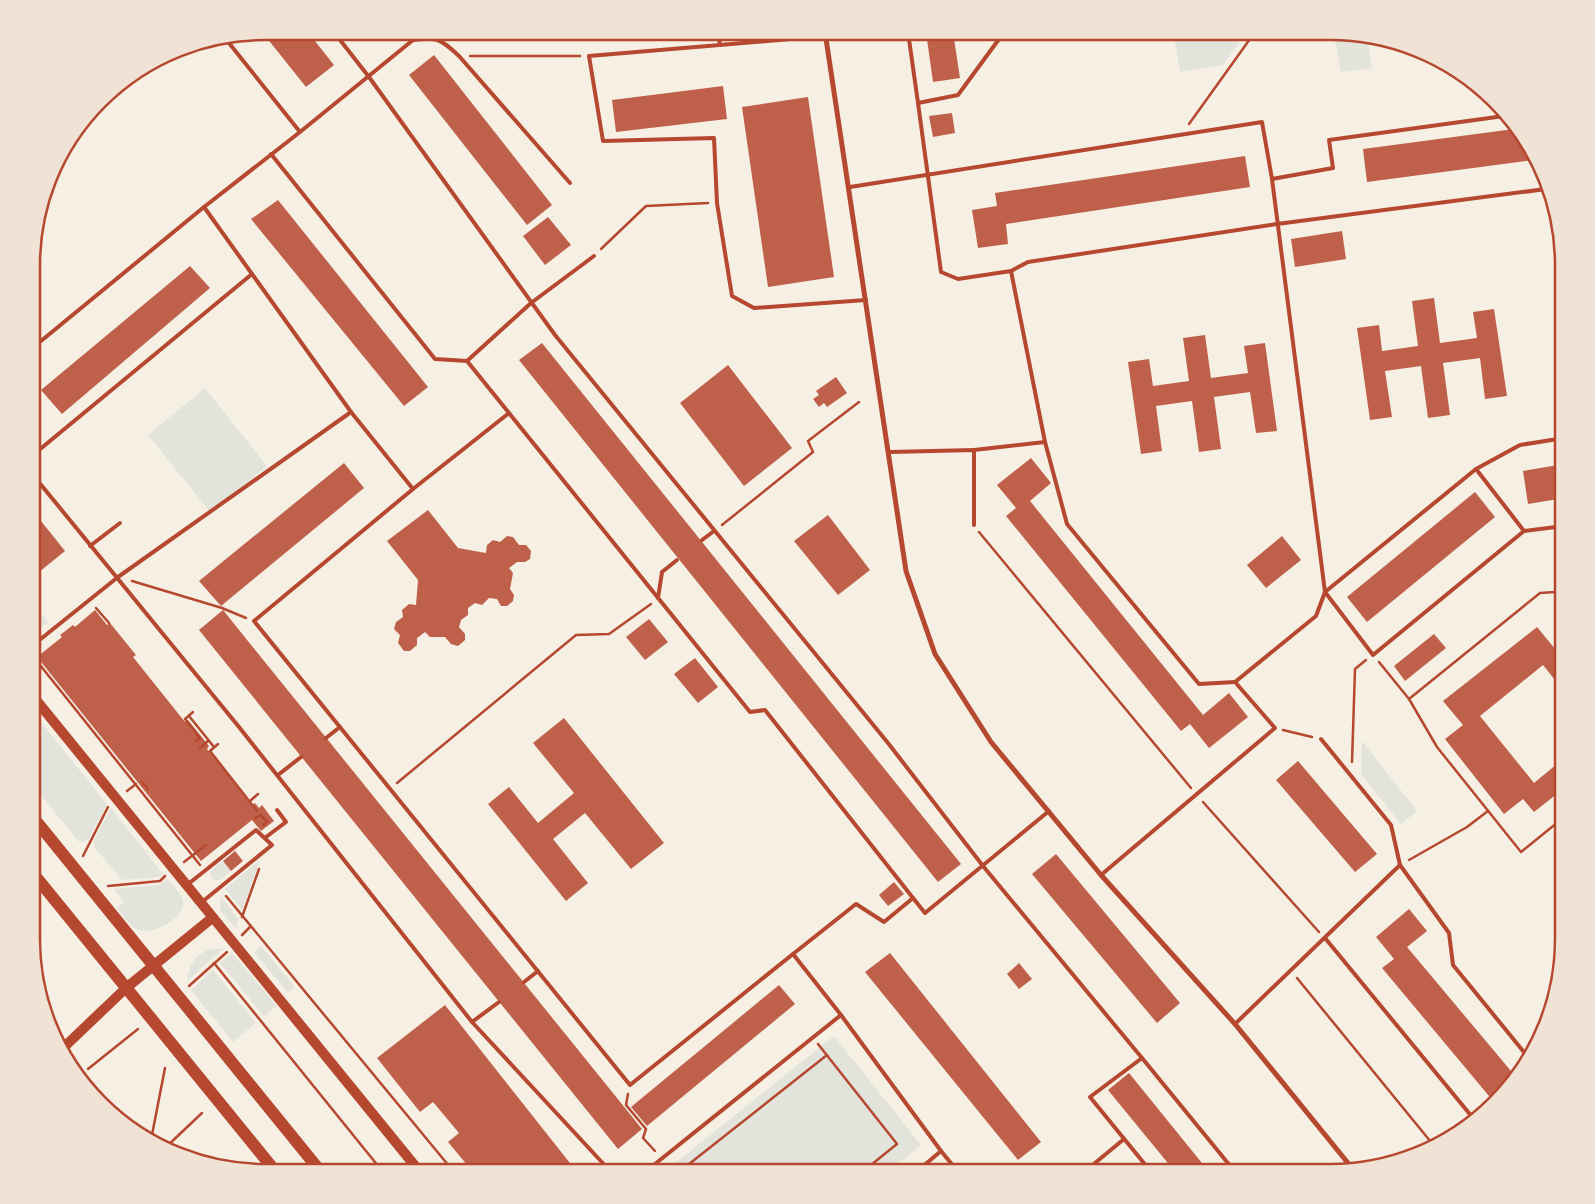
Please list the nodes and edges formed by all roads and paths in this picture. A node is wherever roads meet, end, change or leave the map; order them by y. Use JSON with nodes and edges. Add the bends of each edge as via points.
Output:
{"nodes":[{"id":1,"x":340,"y":40,"type":"edge"},
{"id":2,"x":413,"y":40,"type":"edge"},
{"id":3,"x":438,"y":40,"type":"edge"},
{"id":4,"x":719,"y":40,"type":"edge"},
{"id":5,"x":768,"y":40,"type":"edge"},
{"id":6,"x":826,"y":40,"type":"edge"},
{"id":7,"x":909,"y":40,"type":"edge"},
{"id":8,"x":998,"y":40,"type":"edge"},
{"id":9,"x":1249,"y":40,"type":"edge"},
{"id":10,"x":229,"y":43,"type":"edge"},
{"id":11,"x":720,"y":45,"type":"junction"},
{"id":12,"x":459,"y":56,"type":"junction"},
{"id":13,"x":589,"y":56,"type":"junction"},
{"id":14,"x":369,"y":77,"type":"junction"},
{"id":15,"x":918,"y":103,"type":"junction"},
{"id":16,"x":1499,"y":117,"type":"edge"},
{"id":17,"x":300,"y":132,"type":"junction"},
{"id":18,"x":1182,"y":134,"type":"junction"},
{"id":19,"x":271,"y":154,"type":"junction"},
{"id":20,"x":929,"y":175,"type":"junction"},
{"id":21,"x":1272,"y":179,"type":"junction"},
{"id":22,"x":570,"y":184,"type":"dead end"},
{"id":23,"x":850,"y":187,"type":"junction"},
{"id":24,"x":1542,"y":190,"type":"edge"},
{"id":25,"x":717,"y":203,"type":"junction"},
{"id":26,"x":204,"y":207,"type":"junction"},
{"id":27,"x":1277,"y":224,"type":"junction"},
{"id":28,"x":594,"y":256,"type":"joint"},
{"id":29,"x":1011,"y":271,"type":"junction"},
{"id":30,"x":252,"y":274,"type":"junction"},
{"id":31,"x":866,"y":300,"type":"junction"},
{"id":32,"x":531,"y":303,"type":"junction"},
{"id":33,"x":40,"y":340,"type":"edge"},
{"id":34,"x":467,"y":361,"type":"junction"},
{"id":35,"x":859,"y":402,"type":"dead end"},
{"id":36,"x":351,"y":412,"type":"junction"},
{"id":37,"x":509,"y":413,"type":"junction"},
{"id":38,"x":1555,"y":439,"type":"edge"},
{"id":39,"x":1045,"y":442,"type":"junction"},
{"id":40,"x":40,"y":449,"type":"edge"},
{"id":41,"x":974,"y":450,"type":"junction"},
{"id":42,"x":890,"y":452,"type":"junction"},
{"id":43,"x":1476,"y":469,"type":"junction"},
{"id":44,"x":40,"y":484,"type":"edge"},
{"id":45,"x":413,"y":488,"type":"junction"},
{"id":46,"x":120,"y":523,"type":"dead end"},
{"id":47,"x":974,"y":525,"type":"joint"},
{"id":48,"x":1555,"y":527,"type":"edge"},
{"id":49,"x":714,"y":531,"type":"junction"},
{"id":50,"x":1524,"y":531,"type":"junction"},
{"id":51,"x":702,"y":540,"type":"dead end"},
{"id":52,"x":90,"y":546,"type":"junction"},
{"id":53,"x":677,"y":560,"type":"dead end"},
{"id":54,"x":118,"y":577,"type":"junction"},
{"id":55,"x":1325,"y":592,"type":"junction"},
{"id":56,"x":1555,"y":592,"type":"edge"},
{"id":57,"x":658,"y":599,"type":"junction"},
{"id":58,"x":96,"y":608,"type":"dead end"},
{"id":59,"x":254,"y":622,"type":"junction"},
{"id":60,"x":109,"y":624,"type":"dead end"},
{"id":61,"x":40,"y":640,"type":"edge"},
{"id":62,"x":1373,"y":655,"type":"junction"},
{"id":63,"x":40,"y":665,"type":"edge"},
{"id":64,"x":1236,"y":682,"type":"junction"},
{"id":65,"x":1409,"y":699,"type":"junction"},
{"id":66,"x":40,"y":705,"type":"edge"},
{"id":67,"x":193,"y":712,"type":"dead end"},
{"id":68,"x":188,"y":716,"type":"junction"},
{"id":69,"x":340,"y":727,"type":"junction"},
{"id":70,"x":1275,"y":728,"type":"junction"},
{"id":71,"x":326,"y":738,"type":"dead end"},
{"id":72,"x":1321,"y":739,"type":"joint"},
{"id":73,"x":209,"y":741,"type":"junction"},
{"id":74,"x":218,"y":744,"type":"dead end"},
{"id":75,"x":214,"y":747,"type":"junction"},
{"id":76,"x":301,"y":757,"type":"dead end"},
{"id":77,"x":278,"y":775,"type":"junction"},
{"id":78,"x":1352,"y":776,"type":"junction"},
{"id":79,"x":142,"y":782,"type":"dead end"},
{"id":80,"x":136,"y":784,"type":"junction"},
{"id":81,"x":390,"y":789,"type":"junction"},
{"id":82,"x":143,"y":793,"type":"junction"},
{"id":83,"x":1195,"y":793,"type":"junction"},
{"id":84,"x":258,"y":794,"type":"dead end"},
{"id":85,"x":116,"y":799,"type":"junction"},
{"id":86,"x":250,"y":800,"type":"junction"},
{"id":87,"x":277,"y":810,"type":"dead end"},
{"id":88,"x":257,"y":811,"type":"dead end"},
{"id":89,"x":1049,"y":811,"type":"junction"},
{"id":90,"x":1488,"y":812,"type":"junction"},
{"id":91,"x":260,"y":816,"type":"dead end"},
{"id":92,"x":255,"y":818,"type":"dead end"},
{"id":93,"x":1555,"y":824,"type":"edge"},
{"id":94,"x":40,"y":826,"type":"edge"},
{"id":95,"x":266,"y":837,"type":"junction"},
{"id":96,"x":266,"y":850,"type":"junction"},
{"id":97,"x":82,"y":857,"type":"dead end"},
{"id":98,"x":1400,"y":865,"type":"junction"},
{"id":99,"x":983,"y":866,"type":"junction"},
{"id":100,"x":204,"y":871,"type":"junction"},
{"id":101,"x":1100,"y":875,"type":"junction"},
{"id":102,"x":40,"y":882,"type":"edge"},
{"id":103,"x":186,"y":886,"type":"junction"},
{"id":104,"x":219,"y":889,"type":"junction"},
{"id":105,"x":913,"y":898,"type":"junction"},
{"id":106,"x":200,"y":903,"type":"junction"},
{"id":107,"x":242,"y":917,"type":"junction"},
{"id":108,"x":212,"y":918,"type":"junction"},
{"id":109,"x":250,"y":927,"type":"junction"},
{"id":110,"x":242,"y":936,"type":"dead end"},
{"id":111,"x":1324,"y":938,"type":"junction"},
{"id":112,"x":228,"y":951,"type":"dead end"},
{"id":113,"x":793,"y":954,"type":"junction"},
{"id":114,"x":214,"y":963,"type":"junction"},
{"id":115,"x":152,"y":965,"type":"junction"},
{"id":116,"x":1290,"y":970,"type":"junction"},
{"id":117,"x":538,"y":971,"type":"junction"},
{"id":118,"x":524,"y":982,"type":"dead end"},
{"id":119,"x":189,"y":986,"type":"dead end"},
{"id":120,"x":126,"y":988,"type":"junction"},
{"id":121,"x":499,"y":1002,"type":"dead end"},
{"id":122,"x":841,"y":1015,"type":"junction"},
{"id":123,"x":472,"y":1022,"type":"junction"},
{"id":124,"x":1235,"y":1024,"type":"junction"},
{"id":125,"x":138,"y":1029,"type":"dead end"},
{"id":126,"x":813,"y":1038,"type":"junction"},
{"id":127,"x":66,"y":1045,"type":"edge"},
{"id":128,"x":1525,"y":1053,"type":"edge"},
{"id":129,"x":827,"y":1055,"type":"junction"},
{"id":130,"x":1142,"y":1058,"type":"junction"},
{"id":131,"x":165,"y":1068,"type":"dead end"},
{"id":132,"x":88,"y":1069,"type":"dead end"},
{"id":133,"x":630,"y":1085,"type":"junction"},
{"id":134,"x":202,"y":1113,"type":"dead end"},
{"id":135,"x":1470,"y":1115,"type":"edge"},
{"id":136,"x":152,"y":1134,"type":"edge"},
{"id":137,"x":1124,"y":1139,"type":"junction"},
{"id":138,"x":1430,"y":1141,"type":"edge"},
{"id":139,"x":170,"y":1143,"type":"edge"},
{"id":140,"x":941,"y":1151,"type":"junction"},
{"id":141,"x":661,"y":1159,"type":"junction"},
{"id":142,"x":269,"y":1164,"type":"edge"},
{"id":143,"x":314,"y":1164,"type":"edge"},
{"id":144,"x":377,"y":1164,"type":"edge"},
{"id":145,"x":413,"y":1164,"type":"edge"},
{"id":146,"x":447,"y":1164,"type":"edge"},
{"id":147,"x":604,"y":1164,"type":"edge"},
{"id":148,"x":655,"y":1164,"type":"edge"},
{"id":149,"x":689,"y":1164,"type":"edge"},
{"id":150,"x":871,"y":1164,"type":"edge"},
{"id":151,"x":926,"y":1164,"type":"edge"},
{"id":152,"x":951,"y":1164,"type":"edge"},
{"id":153,"x":1094,"y":1164,"type":"edge"},
{"id":154,"x":1145,"y":1164,"type":"edge"},
{"id":155,"x":1229,"y":1164,"type":"edge"},
{"id":156,"x":1348,"y":1164,"type":"edge"}],
"edges":[{"from":1,"to":14,"type":"lane"},
{"from":2,"to":14,"type":"lane"},
{"from":3,"to":12,"type":"lane"},
{"from":4,"to":11,"type":"lane"},
{"from":5,"to":11,"type":"lane"},
{"from":6,"to":23,"type":"street"},
{"from":7,"to":15,"type":"lane"},
{"from":8,"to":15,"type":"lane","via":[[958,96]]},
{"from":9,"to":18,"type":"path"},
{"from":10,"to":17,"type":"lane"},
{"from":11,"to":13,"type":"lane"},
{"from":12,"to":13,"type":"path"},
{"from":12,"to":22,"type":"lane"},
{"from":13,"to":25,"type":"lane","via":[[603,141],[714,138]]},
{"from":14,"to":17,"type":"lane"},
{"from":14,"to":32,"type":"lane"},
{"from":15,"to":20,"type":"lane"},
{"from":16,"to":21,"type":"lane","via":[[1329,140],[1333,168]]},
{"from":17,"to":19,"type":"lane"},
{"from":18,"to":20,"type":"lane"},
{"from":18,"to":21,"type":"lane","via":[[1262,122]]},
{"from":19,"to":26,"type":"lane"},
{"from":19,"to":34,"type":"lane","via":[[435,359]]},
{"from":20,"to":23,"type":"lane"},
{"from":20,"to":29,"type":"lane","via":[[941,272],[958,280]]},
{"from":21,"to":27,"type":"lane"},
{"from":23,"to":31,"type":"street"},
{"from":24,"to":27,"type":"lane"},
{"from":25,"to":28,"type":"path","via":[[646,206]]},
{"from":25,"to":31,"type":"lane","via":[[732,296],[754,308]]},
{"from":26,"to":30,"type":"lane"},
{"from":26,"to":33,"type":"lane"},
{"from":27,"to":29,"type":"lane","via":[[1028,262]]},
{"from":27,"to":55,"type":"lane"},
{"from":28,"to":32,"type":"lane"},
{"from":29,"to":39,"type":"lane"},
{"from":30,"to":36,"type":"lane"},
{"from":30,"to":40,"type":"lane"},
{"from":31,"to":42,"type":"street"},
{"from":32,"to":34,"type":"lane"},
{"from":32,"to":49,"type":"lane"},
{"from":34,"to":37,"type":"lane"},
{"from":35,"to":49,"type":"path","via":[[808,442],[813,452]]},
{"from":36,"to":45,"type":"lane"},
{"from":36,"to":54,"type":"lane"},
{"from":37,"to":45,"type":"lane"},
{"from":37,"to":57,"type":"lane"},
{"from":38,"to":43,"type":"lane","via":[[1520,445]]},
{"from":39,"to":41,"type":"lane"},
{"from":39,"to":64,"type":"lane","via":[[1067,524],[1199,684]]},
{"from":41,"to":42,"type":"lane"},
{"from":41,"to":47,"type":"lane"},
{"from":42,"to":89,"type":"street","via":[[906,571],[935,654],[991,742]]},
{"from":43,"to":50,"type":"lane"},
{"from":43,"to":55,"type":"lane"},
{"from":44,"to":52,"type":"lane"},
{"from":45,"to":59,"type":"lane"},
{"from":46,"to":52,"type":"lane"},
{"from":47,"to":83,"type":"path"},
{"from":48,"to":50,"type":"lane"},
{"from":49,"to":51,"type":"lane"},
{"from":49,"to":99,"type":"lane","via":[[888,743]]},
{"from":50,"to":62,"type":"lane"},
{"from":52,"to":54,"type":"lane"},
{"from":53,"to":57,"type":"lane","via":[[662,572]]},
{"from":54,"to":59,"type":"path","via":[[222,608]]},
{"from":54,"to":61,"type":"lane"},
{"from":54,"to":77,"type":"lane"},
{"from":55,"to":62,"type":"lane"},
{"from":55,"to":64,"type":"lane","via":[[1316,616]]},
{"from":56,"to":65,"type":"path","via":[[1540,593]]},
{"from":57,"to":81,"type":"path","via":[[609,634],[576,635]]},
{"from":57,"to":105,"type":"lane","via":[[750,712],[765,710]]},
{"from":58,"to":60,"type":"path"},
{"from":59,"to":69,"type":"lane"},
{"from":62,"to":65,"type":"path"},
{"from":62,"to":78,"type":"path","via":[[1355,669]]},
{"from":63,"to":80,"type":"path"},
{"from":64,"to":70,"type":"lane"},
{"from":65,"to":90,"type":"path","via":[[1437,747]]},
{"from":66,"to":85,"type":"main road"},
{"from":67,"to":68,"type":"path"},
{"from":68,"to":73,"type":"path"},
{"from":68,"to":73,"type":"path","via":[[185,718],[200,738],[196,740],[200,747]]},
{"from":69,"to":71,"type":"lane"},
{"from":69,"to":81,"type":"lane"},
{"from":70,"to":72,"type":"path"},
{"from":70,"to":83,"type":"lane"},
{"from":72,"to":78,"type":"lane"},
{"from":73,"to":75,"type":"path"},
{"from":74,"to":75,"type":"path"},
{"from":75,"to":86,"type":"path","via":[[210,750]]},
{"from":76,"to":77,"type":"lane"},
{"from":77,"to":123,"type":"lane"},
{"from":78,"to":98,"type":"lane","via":[[1391,825]]},
{"from":79,"to":82,"type":"path","via":[[149,789]]},
{"from":80,"to":82,"type":"path"},
{"from":80,"to":85,"type":"path"},
{"from":81,"to":117,"type":"lane"},
{"from":82,"to":100,"type":"path"},
{"from":83,"to":101,"type":"lane"},
{"from":83,"to":111,"type":"path"},
{"from":84,"to":86,"type":"path"},
{"from":85,"to":97,"type":"path"},
{"from":85,"to":103,"type":"main road"},
{"from":86,"to":88,"type":"path"},
{"from":87,"to":95,"type":"lane","via":[[286,822]]},
{"from":89,"to":99,"type":"lane"},
{"from":89,"to":101,"type":"street"},
{"from":90,"to":93,"type":"path","via":[[1521,852]]},
{"from":90,"to":98,"type":"path"},
{"from":91,"to":92,"type":"path"},
{"from":94,"to":115,"type":"main road"},
{"from":95,"to":96,"type":"lane","via":[[272,845]]},
{"from":95,"to":100,"type":"lane","via":[[256,830]]},
{"from":96,"to":104,"type":"lane"},
{"from":96,"to":107,"type":"path"},
{"from":98,"to":111,"type":"lane"},
{"from":98,"to":128,"type":"lane","via":[[1449,933],[1453,965]]},
{"from":99,"to":105,"type":"lane","via":[[925,913]]},
{"from":99,"to":130,"type":"lane"},
{"from":100,"to":103,"type":"lane"},
{"from":101,"to":124,"type":"street"},
{"from":102,"to":120,"type":"main road"},
{"from":103,"to":106,"type":"main road"},
{"from":104,"to":106,"type":"lane"},
{"from":104,"to":107,"type":"path"},
{"from":105,"to":113,"type":"lane","via":[[884,922],[856,904]]},
{"from":106,"to":108,"type":"main road"},
{"from":107,"to":109,"type":"path"},
{"from":108,"to":115,"type":"main road"},
{"from":108,"to":145,"type":"main road"},
{"from":109,"to":110,"type":"path"},
{"from":109,"to":146,"type":"path"},
{"from":111,"to":116,"type":"lane"},
{"from":111,"to":135,"type":"lane"},
{"from":112,"to":114,"type":"path"},
{"from":113,"to":122,"type":"lane"},
{"from":113,"to":133,"type":"lane"},
{"from":114,"to":119,"type":"path"},
{"from":114,"to":144,"type":"path"},
{"from":115,"to":120,"type":"main road"},
{"from":115,"to":143,"type":"main road"},
{"from":116,"to":124,"type":"lane"},
{"from":116,"to":138,"type":"path"},
{"from":117,"to":118,"type":"lane"},
{"from":117,"to":133,"type":"lane"},
{"from":120,"to":127,"type":"main road"},
{"from":120,"to":142,"type":"main road"},
{"from":121,"to":123,"type":"lane"},
{"from":122,"to":126,"type":"lane"},
{"from":122,"to":140,"type":"lane"},
{"from":123,"to":147,"type":"lane"},
{"from":124,"to":156,"type":"street"},
{"from":125,"to":132,"type":"path"},
{"from":126,"to":129,"type":"path"},
{"from":126,"to":141,"type":"lane"},
{"from":129,"to":149,"type":"path"},
{"from":129,"to":150,"type":"path","via":[[897,1144]]},
{"from":130,"to":137,"type":"lane","via":[[1090,1097]]},
{"from":130,"to":155,"type":"lane"},
{"from":131,"to":136,"type":"path"},
{"from":133,"to":141,"type":"path","via":[[626,1105],[646,1129],[643,1138]]},
{"from":134,"to":139,"type":"path"},
{"from":137,"to":153,"type":"lane"},
{"from":137,"to":154,"type":"lane"},
{"from":140,"to":151,"type":"lane"},
{"from":140,"to":152,"type":"lane"},
{"from":141,"to":148,"type":"lane"}]}
